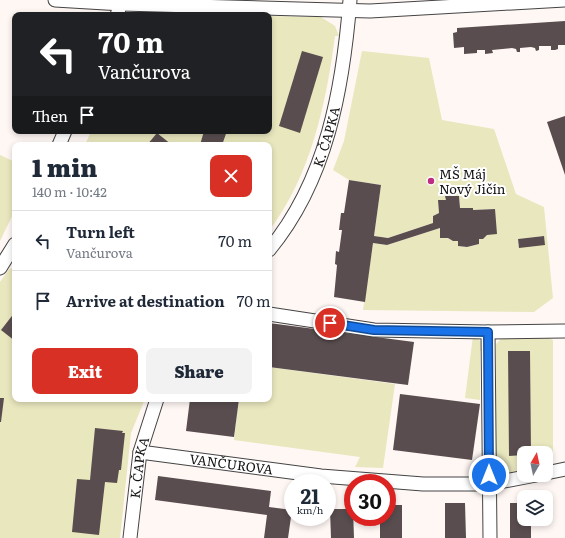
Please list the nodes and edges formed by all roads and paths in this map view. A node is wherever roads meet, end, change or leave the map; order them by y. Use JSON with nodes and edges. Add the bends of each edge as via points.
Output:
{"nodes":[{"id":1,"x":55,"y":0,"type":"edge"},
{"id":2,"x":565,"y":0,"type":"edge"},
{"id":3,"x":349,"y":5,"type":"edge"},
{"id":4,"x":121,"y":6,"type":"edge"},
{"id":5,"x":199,"y":6,"type":"junction"},
{"id":6,"x":172,"y":12,"type":"edge"},
{"id":7,"x":272,"y":246,"type":"edge"},
{"id":8,"x":12,"y":249,"type":"edge"},
{"id":9,"x":0,"y":268,"type":"edge"},
{"id":10,"x":272,"y":314,"type":"edge"},
{"id":11,"x":564,"y":331,"type":"dead end"},
{"id":12,"x":488,"y":332,"type":"junction"},
{"id":13,"x":156,"y":402,"type":"edge"},
{"id":14,"x":140,"y":452,"type":"junction"},
{"id":15,"x":565,"y":469,"type":"edge"},
{"id":16,"x":553,"y":472,"type":"edge"},
{"id":17,"x":517,"y":479,"type":"edge"},
{"id":18,"x":490,"y":484,"type":"junction"},
{"id":19,"x":130,"y":538,"type":"edge"},
{"id":20,"x":490,"y":538,"type":"edge"}],
"edges":[{"from":1,"to":4,"type":"street"},
{"from":2,"to":3,"type":"street","via":[[370,11]]},
{"from":3,"to":5,"type":"street"},
{"from":3,"to":7,"type":"street","name":"K. ČAPKA","via":[[340,89],[327,137],[307,189],[291,221]]},
{"from":4,"to":5,"type":"street"},
{"from":5,"to":6,"type":"street"},
{"from":8,"to":9,"type":"street"},
{"from":10,"to":12,"type":"street","via":[[374,330]]},
{"from":11,"to":12,"type":"street"},
{"from":12,"to":18,"type":"street"},
{"from":13,"to":14,"type":"street","name":"K. ČAPKA"},
{"from":14,"to":18,"type":"street","name":"VANČUROVA","via":[[321,476],[423,484]]},
{"from":14,"to":19,"type":"street","name":"K. ČAPKA"},
{"from":15,"to":16,"type":"street"},
{"from":17,"to":18,"type":"street","name":"VANČUROVA"},
{"from":18,"to":20,"type":"street"}]}
